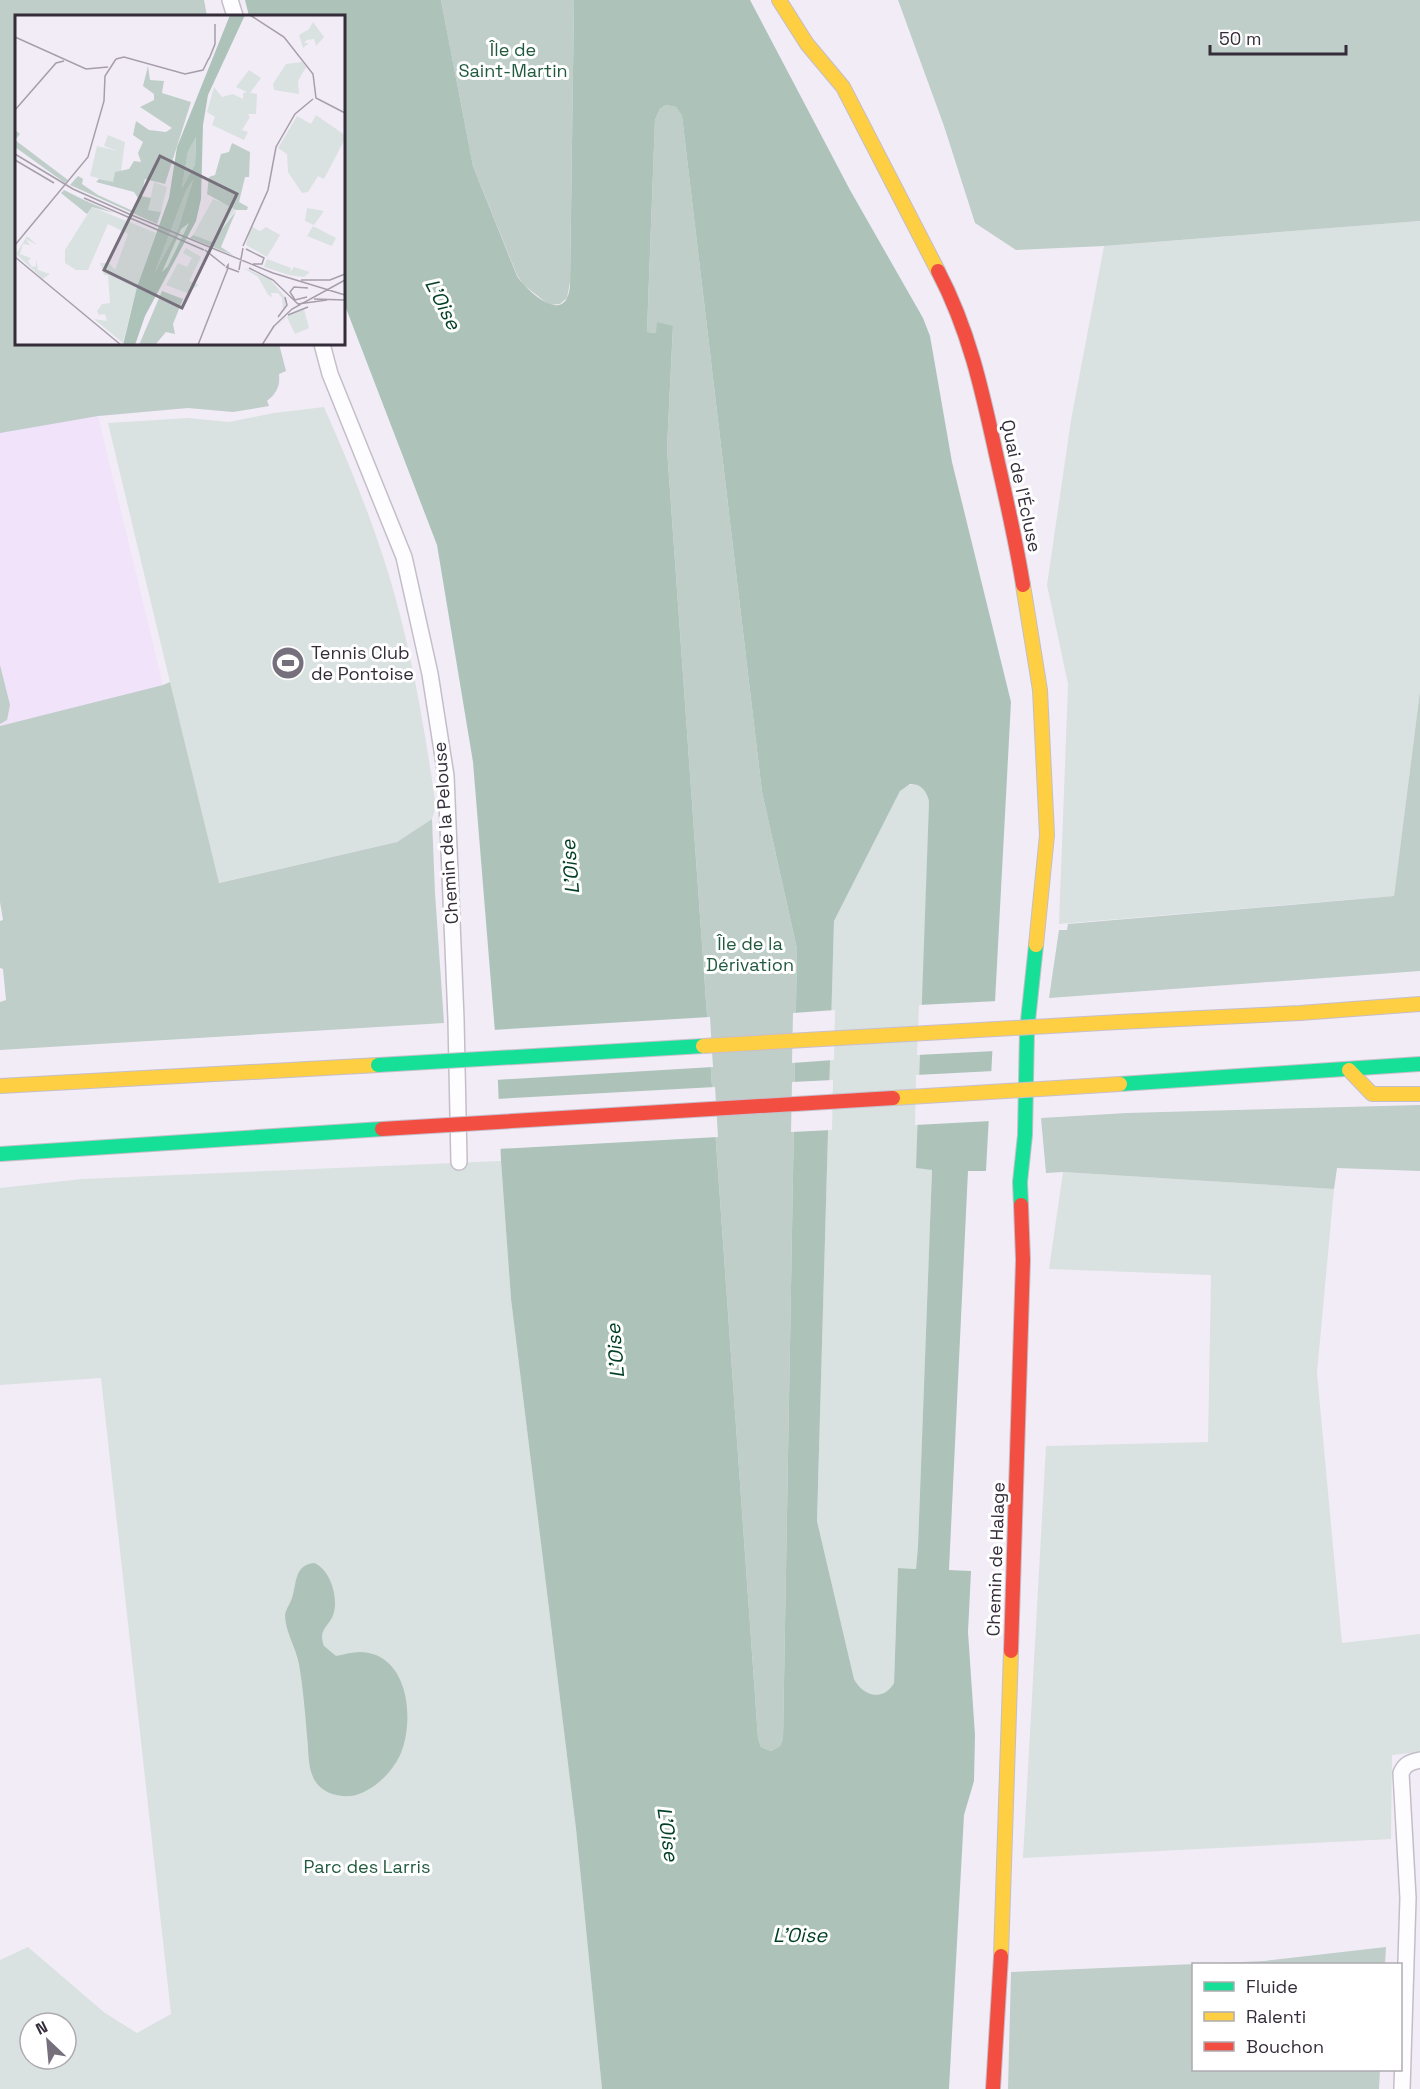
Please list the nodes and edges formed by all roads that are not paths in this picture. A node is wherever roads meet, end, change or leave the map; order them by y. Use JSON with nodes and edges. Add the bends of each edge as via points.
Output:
{"nodes":[{"id":1,"x":230,"y":0,"type":"edge"},
{"id":2,"x":779,"y":0,"type":"edge"},
{"id":3,"x":235,"y":15,"type":"edge"},
{"id":4,"x":322,"y":345,"type":"edge"},
{"id":5,"x":1420,"y":1004,"type":"edge"},
{"id":6,"x":1027,"y":1030,"type":"joint"},
{"id":7,"x":1420,"y":1064,"type":"edge"},
{"id":8,"x":1349,"y":1070,"type":"junction"},
{"id":9,"x":0,"y":1086,"type":"edge"},
{"id":10,"x":1420,"y":1094,"type":"edge"},
{"id":11,"x":0,"y":1154,"type":"edge"},
{"id":12,"x":459,"y":1162,"type":"dead end"},
{"id":13,"x":1420,"y":1760,"type":"edge"},
{"id":14,"x":993,"y":2089,"type":"edge"},
{"id":15,"x":1402,"y":2089,"type":"edge"}],
"edges":[{"from":1,"to":3,"type":"street"},
{"from":2,"to":6,"type":"main road","name":"Quai de l'Écluse","via":[[856,110],[952,297],[980,381],[1018,552],[1040,690],[1047,835]]},
{"from":4,"to":12,"type":"street","name":"Chemin de la Pelouse","via":[[330,374],[404,557],[430,674],[446,776]]},
{"from":5,"to":9,"type":"main road","bridge":true},
{"from":6,"to":14,"type":"main road","name":"Chemin de Halage","via":[[1003,1915]]},
{"from":7,"to":8,"type":"main road"},
{"from":8,"to":10,"type":"main road","via":[[1372,1094]]},
{"from":8,"to":11,"type":"main road","bridge":true},
{"from":13,"to":15,"type":"street","via":[[1404,1766],[1401,1773],[1408,1898]]}]}
